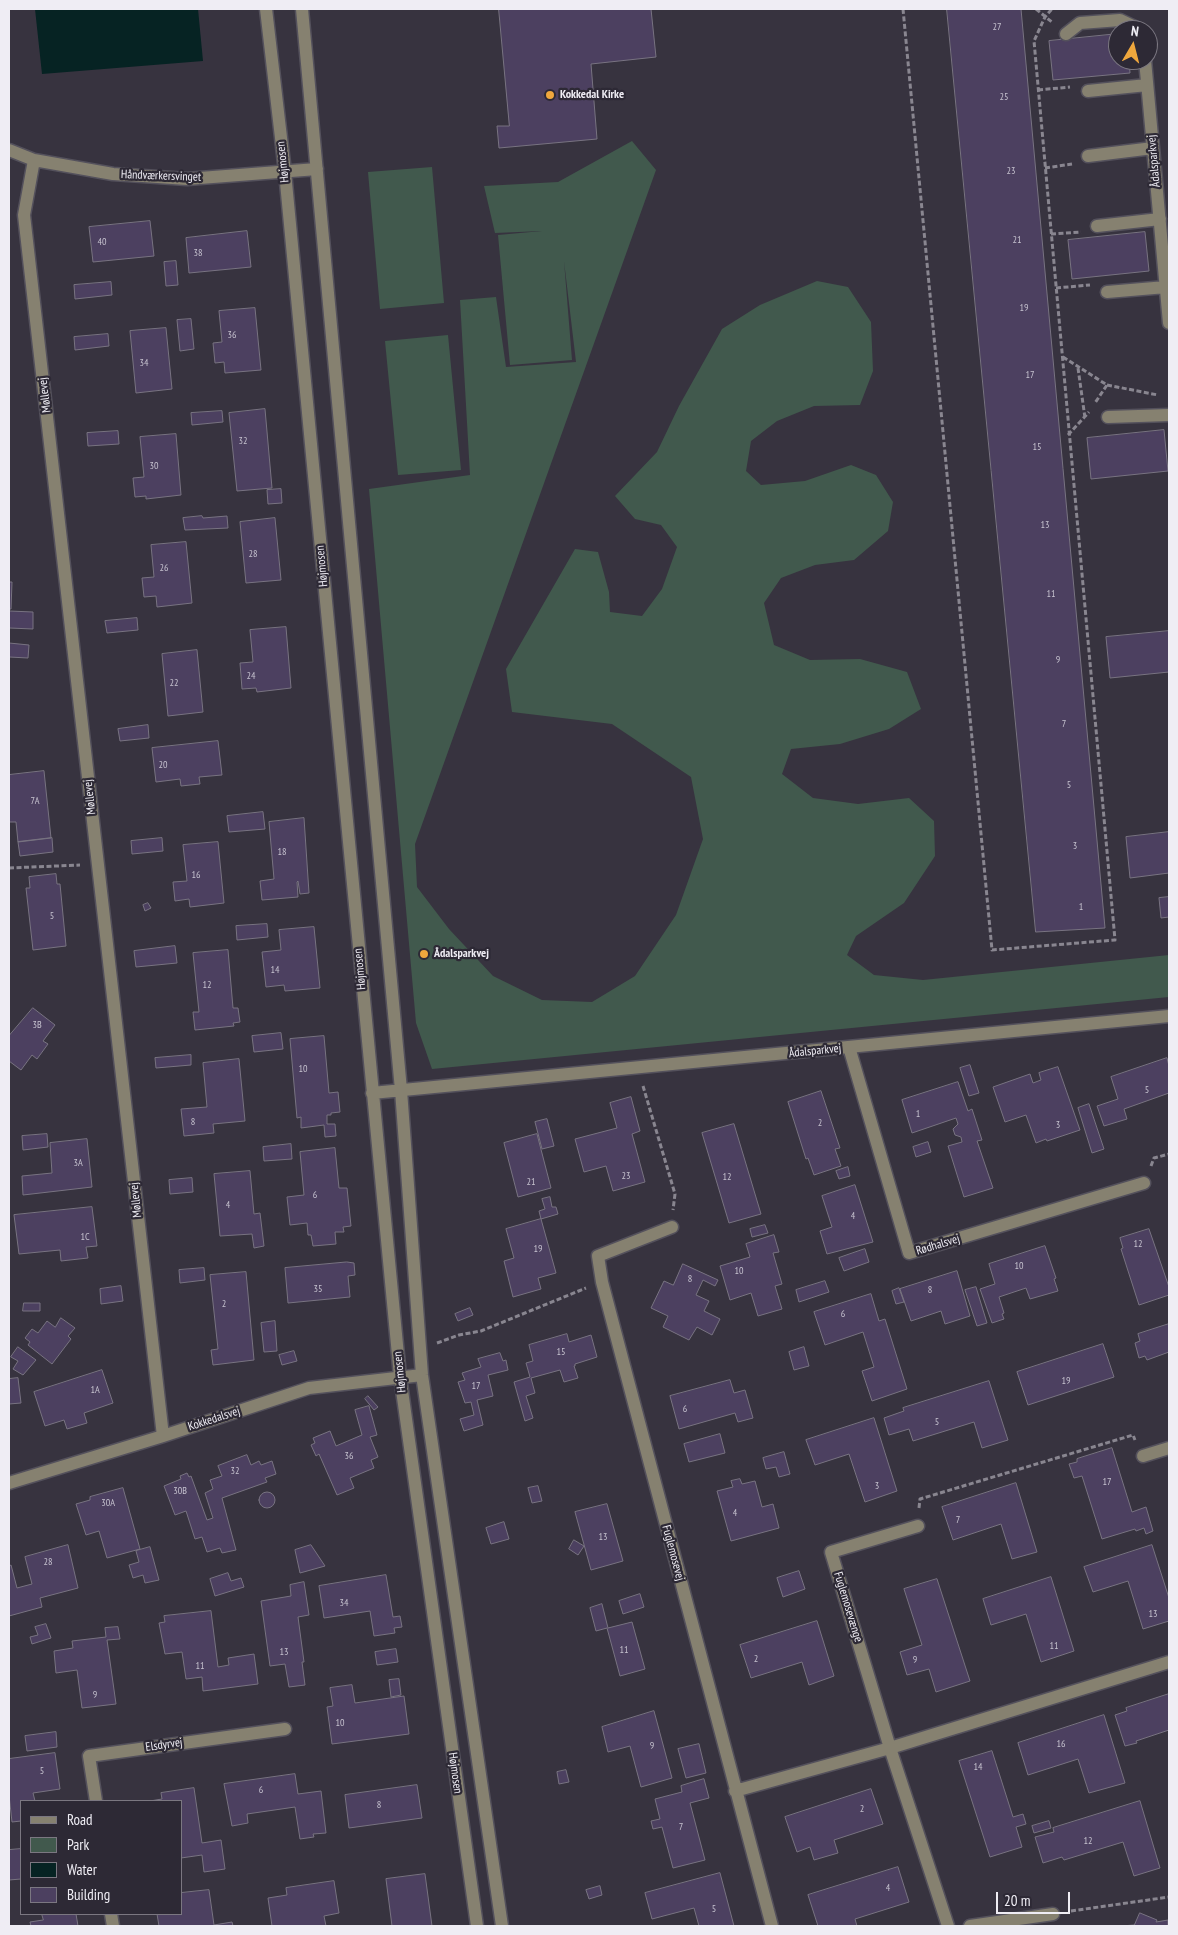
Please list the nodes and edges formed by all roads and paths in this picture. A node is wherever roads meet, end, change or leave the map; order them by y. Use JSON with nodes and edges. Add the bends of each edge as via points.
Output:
{"nodes":[{"id":1,"x":266,"y":9,"type":"edge"},
{"id":2,"x":302,"y":9,"type":"edge"},
{"id":3,"x":903,"y":9,"type":"edge"},
{"id":4,"x":1052,"y":9,"type":"edge"},
{"id":5,"x":1108,"y":21,"type":"edge"},
{"id":6,"x":1066,"y":34,"type":"dead end"},
{"id":7,"x":1146,"y":70,"type":"edge"},
{"id":8,"x":1147,"y":85,"type":"junction"},
{"id":9,"x":1038,"y":90,"type":"junction"},
{"id":10,"x":1088,"y":91,"type":"joint"},
{"id":11,"x":1153,"y":148,"type":"junction"},
{"id":12,"x":9,"y":150,"type":"edge"},
{"id":13,"x":1088,"y":156,"type":"joint"},
{"id":14,"x":34,"y":160,"type":"junction"},
{"id":15,"x":1045,"y":168,"type":"junction"},
{"id":16,"x":317,"y":169,"type":"junction"},
{"id":17,"x":285,"y":172,"type":"junction"},
{"id":18,"x":1160,"y":218,"type":"junction"},
{"id":19,"x":1097,"y":226,"type":"joint"},
{"id":20,"x":1051,"y":234,"type":"junction"},
{"id":21,"x":1166,"y":287,"type":"junction"},
{"id":22,"x":1056,"y":288,"type":"junction"},
{"id":23,"x":1107,"y":292,"type":"joint"},
{"id":24,"x":1169,"y":322,"type":"edge"},
{"id":25,"x":1062,"y":357,"type":"junction"},
{"id":26,"x":1078,"y":367,"type":"junction"},
{"id":27,"x":1107,"y":385,"type":"junction"},
{"id":28,"x":1160,"y":395,"type":"dead end"},
{"id":29,"x":1169,"y":415,"type":"edge"},
{"id":30,"x":1108,"y":417,"type":"joint"},
{"id":31,"x":1084,"y":418,"type":"junction"},
{"id":32,"x":1068,"y":435,"type":"junction"},
{"id":33,"x":98,"y":864,"type":"junction"},
{"id":34,"x":9,"y":868,"type":"edge"},
{"id":35,"x":1169,"y":1016,"type":"edge"},
{"id":36,"x":850,"y":1047,"type":"junction"},
{"id":37,"x":641,"y":1068,"type":"junction"},
{"id":38,"x":401,"y":1090,"type":"junction"},
{"id":39,"x":372,"y":1093,"type":"junction"},
{"id":40,"x":1144,"y":1183,"type":"dead end"},
{"id":41,"x":672,"y":1227,"type":"joint"},
{"id":42,"x":602,"y":1282,"type":"junction"},
{"id":43,"x":420,"y":1349,"type":"junction"},
{"id":44,"x":422,"y":1375,"type":"junction"},
{"id":45,"x":400,"y":1376,"type":"junction"},
{"id":46,"x":163,"y":1436,"type":"junction"},
{"id":47,"x":1169,"y":1448,"type":"edge"},
{"id":48,"x":1143,"y":1456,"type":"joint"},
{"id":49,"x":9,"y":1483,"type":"edge"},
{"id":50,"x":918,"y":1526,"type":"joint"},
{"id":51,"x":1169,"y":1662,"type":"edge"},
{"id":52,"x":285,"y":1729,"type":"dead end"},
{"id":53,"x":890,"y":1748,"type":"junction"},
{"id":54,"x":735,"y":1791,"type":"junction"},
{"id":55,"x":96,"y":1800,"type":"edge"},
{"id":56,"x":1169,"y":1897,"type":"edge"},
{"id":57,"x":1053,"y":1914,"type":"joint"},
{"id":58,"x":477,"y":1926,"type":"edge"},
{"id":59,"x":502,"y":1926,"type":"edge"},
{"id":60,"x":772,"y":1926,"type":"edge"},
{"id":61,"x":948,"y":1926,"type":"edge"},
{"id":62,"x":970,"y":1926,"type":"edge"}],
"edges":[{"from":1,"to":17,"type":"street","name":"Højmosen"},
{"from":2,"to":16,"type":"street","name":"Højmosen"},
{"from":3,"to":32,"type":"path","via":[[992,950],[1115,940]]},
{"from":4,"to":9,"type":"path","via":[[1034,41]]},
{"from":5,"to":6,"type":"street","via":[[1080,24]]},
{"from":7,"to":8,"type":"street","name":"Ådalsparkvej"},
{"from":8,"to":10,"type":"street"},
{"from":8,"to":11,"type":"street","name":"Ådalsparkvej"},
{"from":9,"to":10,"type":"path","via":[[1071,87]]},
{"from":9,"to":15,"type":"path"},
{"from":11,"to":13,"type":"street"},
{"from":11,"to":18,"type":"street","name":"Ådalsparkvej"},
{"from":12,"to":14,"type":"street","name":"Håndværkersvinget"},
{"from":13,"to":15,"type":"path","via":[[1083,163]]},
{"from":14,"to":17,"type":"street","name":"Håndværkersvinget","via":[[113,174],[187,179]]},
{"from":14,"to":33,"type":"street","name":"Møllevej","via":[[24,215]]},
{"from":15,"to":20,"type":"path"},
{"from":16,"to":17,"type":"street","name":"Håndværkersvinget"},
{"from":16,"to":38,"type":"street","name":"Højmosen"},
{"from":17,"to":39,"type":"street","name":"Højmosen"},
{"from":18,"to":19,"type":"street"},
{"from":18,"to":21,"type":"street","name":"Ådalsparkvej"},
{"from":19,"to":20,"type":"path","via":[[1083,232]]},
{"from":20,"to":22,"type":"path"},
{"from":21,"to":23,"type":"street"},
{"from":21,"to":24,"type":"street","name":"Ådalsparkvej"},
{"from":22,"to":23,"type":"path","via":[[1094,284]]},
{"from":22,"to":25,"type":"path"},
{"from":25,"to":26,"type":"path"},
{"from":25,"to":32,"type":"path"},
{"from":26,"to":27,"type":"path"},
{"from":26,"to":31,"type":"path"},
{"from":27,"to":28,"type":"path"},
{"from":27,"to":31,"type":"path"},
{"from":29,"to":30,"type":"street"},
{"from":30,"to":31,"type":"path"},
{"from":31,"to":32,"type":"path"},
{"from":33,"to":34,"type":"path"},
{"from":33,"to":46,"type":"street","name":"Møllevej"},
{"from":35,"to":36,"type":"street","name":"Ådalsparkvej"},
{"from":36,"to":37,"type":"street","name":"Ådalsparkvej"},
{"from":36,"to":40,"type":"street","name":"Rødhalsvej","via":[[909,1253]]},
{"from":37,"to":38,"type":"street","name":"Ådalsparkvej"},
{"from":37,"to":41,"type":"path","via":[[644,1089],[675,1194]]},
{"from":38,"to":39,"type":"street","name":"Ådalsparkvej"},
{"from":38,"to":43,"type":"street","name":"Højmosen"},
{"from":39,"to":45,"type":"street","name":"Højmosen"},
{"from":41,"to":42,"type":"street","name":"Fuglemosevej","via":[[598,1256]]},
{"from":42,"to":43,"type":"path","via":[[481,1331]]},
{"from":42,"to":54,"type":"street","name":"Fuglemosevej"},
{"from":43,"to":44,"type":"street","name":"Højmosen"},
{"from":44,"to":45,"type":"street","name":"Kokkedalsvej"},
{"from":44,"to":59,"type":"street","name":"Højmosen"},
{"from":45,"to":46,"type":"street","name":"Kokkedalsvej","via":[[309,1388]]},
{"from":45,"to":58,"type":"street","name":"Højmosen"},
{"from":46,"to":49,"type":"street","name":"Kokkedalsvej"},
{"from":47,"to":48,"type":"street"},
{"from":48,"to":50,"type":"path","via":[[1133,1435],[920,1498]]},
{"from":50,"to":53,"type":"street","name":"Fuglemosevænge","via":[[831,1552]]},
{"from":51,"to":53,"type":"street"},
{"from":52,"to":55,"type":"street","name":"Elsdyrvej","via":[[89,1756]]},
{"from":53,"to":54,"type":"street"},
{"from":53,"to":61,"type":"street","name":"Fuglemosevænge"},
{"from":54,"to":60,"type":"street","name":"Fuglemosevej"},
{"from":56,"to":57,"type":"path"},
{"from":57,"to":62,"type":"street"}]}
